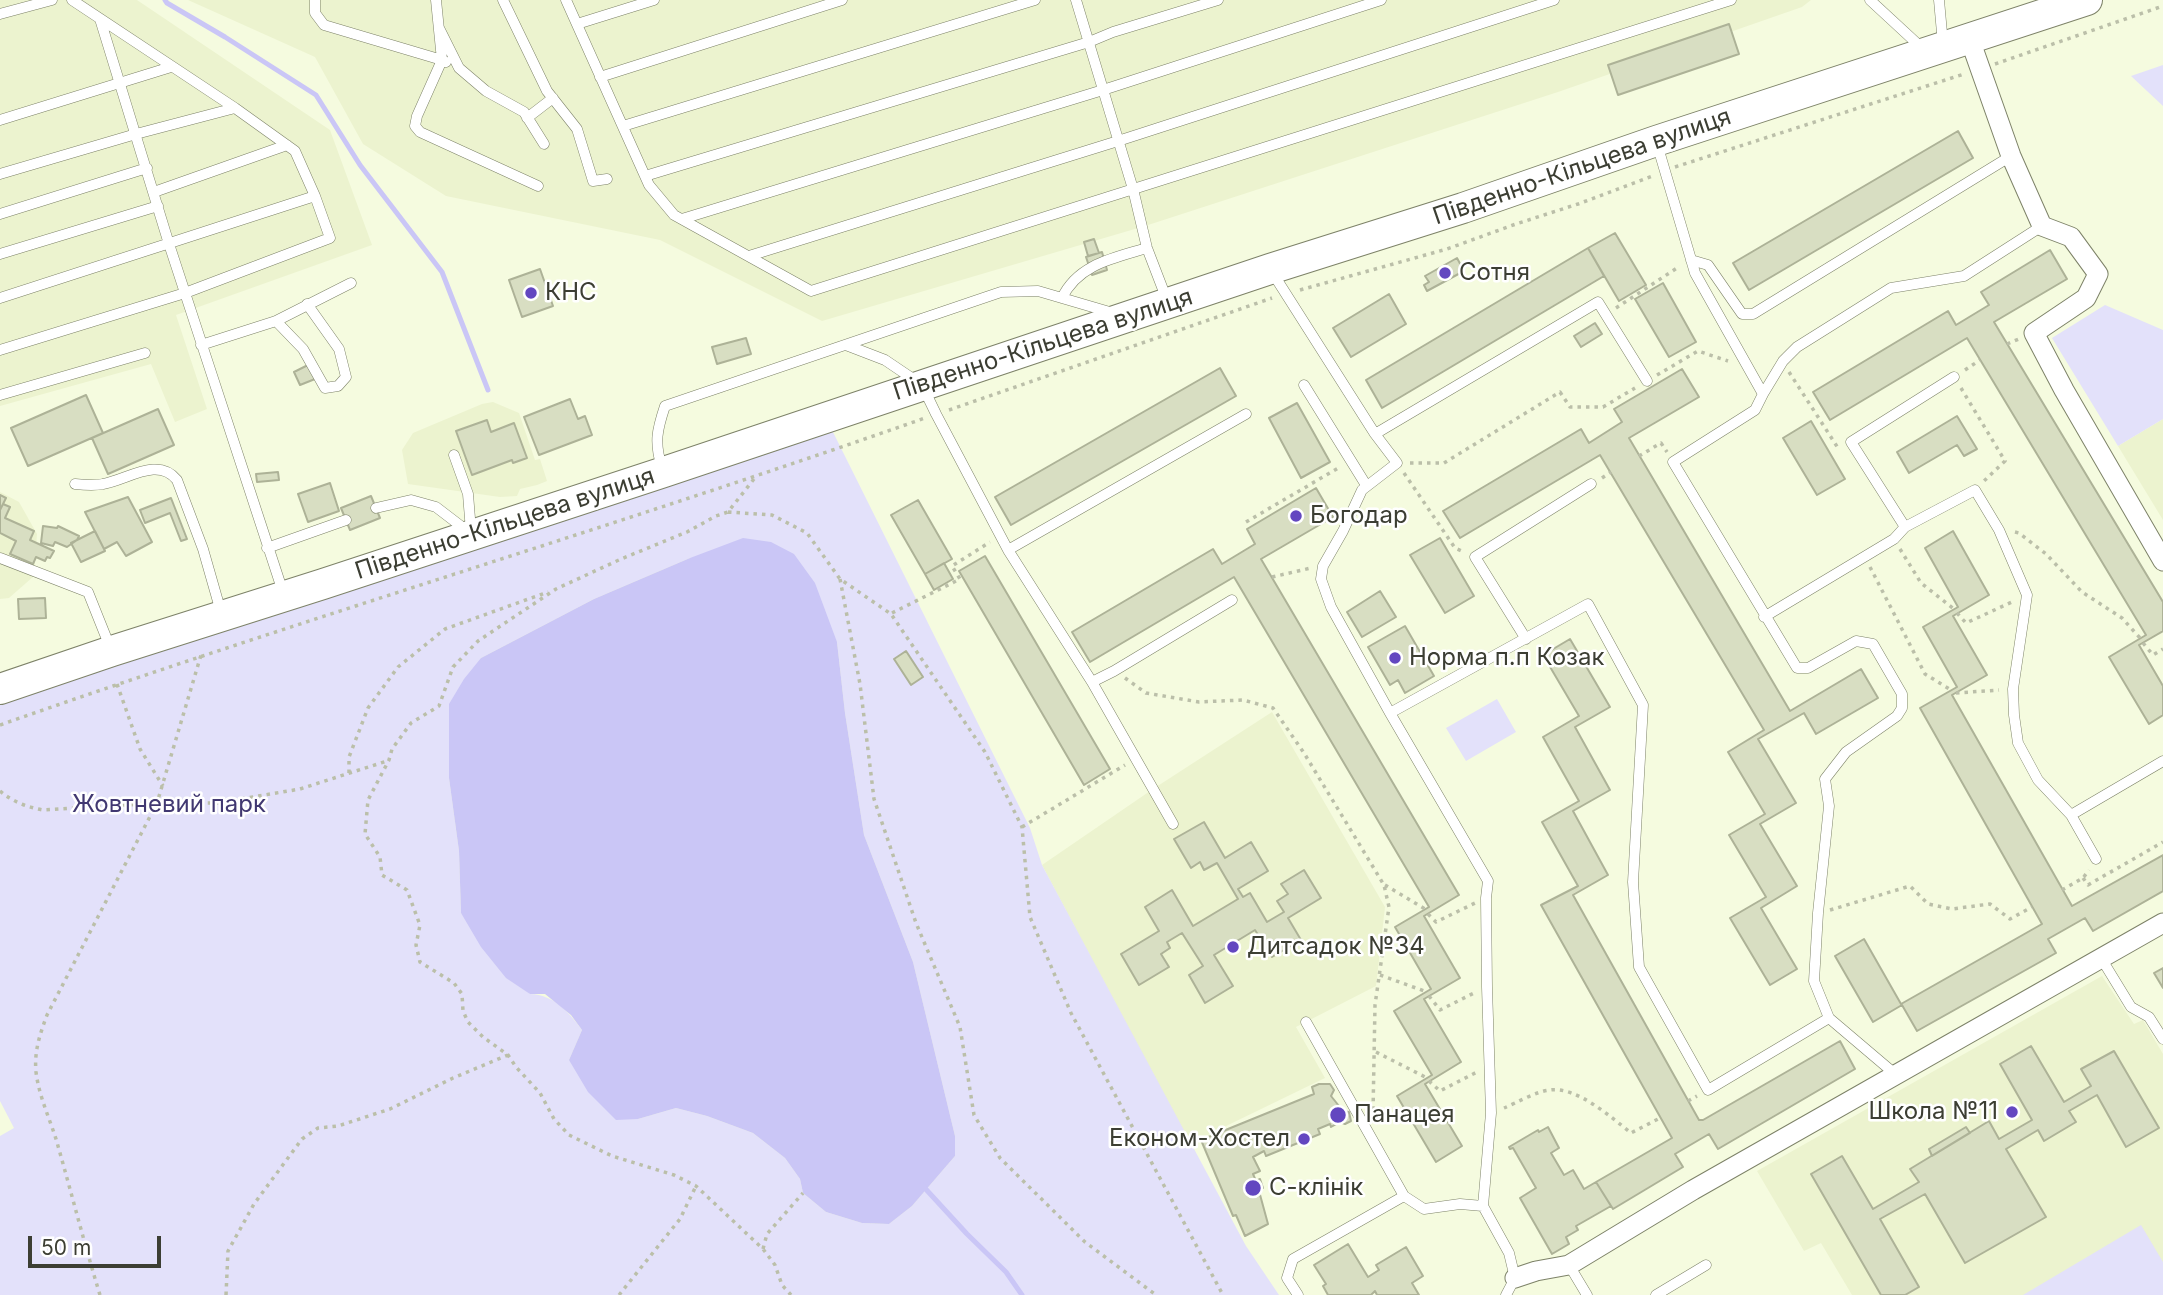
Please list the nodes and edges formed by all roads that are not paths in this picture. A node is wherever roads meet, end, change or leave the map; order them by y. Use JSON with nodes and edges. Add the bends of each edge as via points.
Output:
{"nodes":[{"id":1,"x":52,"y":0,"type":"edge"},
{"id":2,"x":72,"y":0,"type":"edge"},
{"id":3,"x":315,"y":0,"type":"edge"},
{"id":4,"x":436,"y":0,"type":"edge"},
{"id":5,"x":503,"y":0,"type":"edge"},
{"id":6,"x":566,"y":0,"type":"edge"},
{"id":7,"x":654,"y":0,"type":"edge"},
{"id":8,"x":842,"y":0,"type":"edge"},
{"id":9,"x":1035,"y":0,"type":"edge"},
{"id":10,"x":1076,"y":0,"type":"edge"},
{"id":11,"x":1218,"y":0,"type":"edge"},
{"id":12,"x":1381,"y":0,"type":"edge"},
{"id":13,"x":1554,"y":0,"type":"edge"},
{"id":14,"x":1731,"y":0,"type":"edge"},
{"id":15,"x":1870,"y":0,"type":"edge"},
{"id":16,"x":1939,"y":0,"type":"edge"},
{"id":17,"x":2087,"y":0,"type":"edge"},
{"id":18,"x":0,"y":14,"type":"edge"},
{"id":19,"x":100,"y":19,"type":"junction"},
{"id":20,"x":577,"y":24,"type":"junction"},
{"id":21,"x":439,"y":27,"type":"junction"},
{"id":22,"x":1089,"y":42,"type":"junction"},
{"id":23,"x":1946,"y":45,"type":"junction"},
{"id":24,"x":442,"y":60,"type":"junction"},
{"id":25,"x":171,"y":67,"type":"junction"},
{"id":26,"x":459,"y":68,"type":"junction"},
{"id":27,"x":600,"y":77,"type":"junction"},
{"id":28,"x":120,"y":84,"type":"junction"},
{"id":29,"x":1103,"y":90,"type":"junction"},
{"id":30,"x":553,"y":98,"type":"junction"},
{"id":31,"x":235,"y":108,"type":"junction"},
{"id":32,"x":527,"y":118,"type":"junction"},
{"id":33,"x":0,"y":120,"type":"edge"},
{"id":34,"x":622,"y":126,"type":"junction"},
{"id":35,"x":136,"y":134,"type":"junction"},
{"id":36,"x":1118,"y":141,"type":"junction"},
{"id":37,"x":1657,"y":141,"type":"junction"},
{"id":38,"x":544,"y":144,"type":"dead end"},
{"id":39,"x":287,"y":145,"type":"junction"},
{"id":40,"x":2011,"y":156,"type":"junction"},
{"id":41,"x":147,"y":168,"type":"junction"},
{"id":42,"x":0,"y":174,"type":"edge"},
{"id":43,"x":645,"y":176,"type":"junction"},
{"id":44,"x":607,"y":178,"type":"dead end"},
{"id":45,"x":538,"y":186,"type":"dead end"},
{"id":46,"x":1133,"y":189,"type":"junction"},
{"id":47,"x":154,"y":192,"type":"junction"},
{"id":48,"x":315,"y":196,"type":"junction"},
{"id":49,"x":158,"y":206,"type":"junction"},
{"id":50,"x":0,"y":214,"type":"edge"},
{"id":51,"x":682,"y":219,"type":"junction"},
{"id":52,"x":2042,"y":226,"type":"junction"},
{"id":53,"x":169,"y":244,"type":"junction"},
{"id":54,"x":1147,"y":248,"type":"junction"},
{"id":55,"x":0,"y":254,"type":"edge"},
{"id":56,"x":749,"y":256,"type":"junction"},
{"id":57,"x":1691,"y":260,"type":"junction"},
{"id":58,"x":1270,"y":269,"type":"junction"},
{"id":59,"x":351,"y":283,"type":"dead end"},
{"id":60,"x":185,"y":293,"type":"junction"},
{"id":61,"x":0,"y":298,"type":"edge"},
{"id":62,"x":1062,"y":298,"type":"junction"},
{"id":63,"x":307,"y":304,"type":"junction"},
{"id":64,"x":1169,"y":304,"type":"junction"},
{"id":65,"x":1127,"y":317,"type":"junction"},
{"id":66,"x":276,"y":321,"type":"junction"},
{"id":67,"x":201,"y":345,"type":"junction"},
{"id":68,"x":846,"y":345,"type":"junction"},
{"id":69,"x":0,"y":350,"type":"edge"},
{"id":70,"x":145,"y":353,"type":"dead end"},
{"id":71,"x":1954,"y":377,"type":"road end"},
{"id":72,"x":1647,"y":381,"type":"road end"},
{"id":73,"x":922,"y":385,"type":"junction"},
{"id":74,"x":1304,"y":385,"type":"dead end"},
{"id":75,"x":0,"y":394,"type":"edge"},
{"id":76,"x":1763,"y":394,"type":"junction"},
{"id":77,"x":1246,"y":414,"type":"dead end"},
{"id":78,"x":1375,"y":434,"type":"junction"},
{"id":79,"x":454,"y":455,"type":"dead end"},
{"id":80,"x":664,"y":472,"type":"junction"},
{"id":81,"x":75,"y":484,"type":"dead end"},
{"id":82,"x":1591,"y":484,"type":"dead end"},
{"id":83,"x":1366,"y":485,"type":"junction"},
{"id":84,"x":376,"y":508,"type":"dead end"},
{"id":85,"x":346,"y":520,"type":"dead end"},
{"id":86,"x":1905,"y":527,"type":"junction"},
{"id":87,"x":472,"y":535,"type":"junction"},
{"id":88,"x":267,"y":548,"type":"junction"},
{"id":89,"x":1009,"y":550,"type":"junction"},
{"id":90,"x":0,"y":558,"type":"edge"},
{"id":91,"x":2163,"y":561,"type":"edge"},
{"id":92,"x":285,"y":596,"type":"junction"},
{"id":93,"x":1232,"y":600,"type":"dead end"},
{"id":94,"x":222,"y":616,"type":"junction"},
{"id":95,"x":1765,"y":617,"type":"junction"},
{"id":96,"x":1526,"y":639,"type":"junction"},
{"id":97,"x":112,"y":651,"type":"junction"},
{"id":98,"x":1092,"y":682,"type":"junction"},
{"id":99,"x":0,"y":689,"type":"edge"},
{"id":100,"x":1390,"y":713,"type":"junction"},
{"id":101,"x":2163,"y":761,"type":"edge"},
{"id":102,"x":2071,"y":815,"type":"junction"},
{"id":103,"x":1173,"y":824,"type":"dead end"},
{"id":104,"x":2096,"y":859,"type":"road end"},
{"id":105,"x":2163,"y":923,"type":"edge"},
{"id":106,"x":2100,"y":957,"type":"junction"},
{"id":107,"x":1829,"y":1018,"type":"junction"},
{"id":108,"x":1306,"y":1022,"type":"dead end"},
{"id":109,"x":2163,"y":1039,"type":"edge"},
{"id":110,"x":1895,"y":1074,"type":"junction"},
{"id":111,"x":1404,"y":1196,"type":"junction"},
{"id":112,"x":1483,"y":1206,"type":"junction"},
{"id":113,"x":1569,"y":1265,"type":"junction"},
{"id":114,"x":1706,"y":1265,"type":"dead end"},
{"id":115,"x":1510,"y":1287,"type":"edge"},
{"id":116,"x":1298,"y":1295,"type":"edge"},
{"id":117,"x":1587,"y":1295,"type":"edge"},
{"id":118,"x":1656,"y":1295,"type":"edge"}],
"edges":[{"from":1,"to":18,"type":"lane"},
{"from":2,"to":19,"type":"lane"},
{"from":3,"to":24,"type":"lane","via":[[315,13],[324,25]]},
{"from":4,"to":21,"type":"lane"},
{"from":5,"to":30,"type":"lane"},
{"from":6,"to":20,"type":"lane"},
{"from":7,"to":20,"type":"lane"},
{"from":8,"to":27,"type":"lane"},
{"from":9,"to":34,"type":"lane"},
{"from":10,"to":22,"type":"lane"},
{"from":11,"to":22,"type":"lane"},
{"from":12,"to":29,"type":"lane"},
{"from":13,"to":36,"type":"lane"},
{"from":14,"to":46,"type":"lane"},
{"from":15,"to":23,"type":"lane"},
{"from":16,"to":23,"type":"lane"},
{"from":17,"to":23,"type":"main road","name":"Південно-Кільцева вулиця"},
{"from":19,"to":25,"type":"lane"},
{"from":19,"to":28,"type":"lane"},
{"from":20,"to":27,"type":"lane"},
{"from":21,"to":24,"type":"lane"},
{"from":21,"to":26,"type":"lane"},
{"from":22,"to":29,"type":"lane"},
{"from":22,"to":43,"type":"lane"},
{"from":23,"to":37,"type":"main road","name":"Південно-Кільцева вулиця"},
{"from":23,"to":40,"type":"street","via":[[1980,69]]},
{"from":24,"to":26,"type":"lane"},
{"from":24,"to":45,"type":"lane","via":[[415,126]]},
{"from":25,"to":28,"type":"lane"},
{"from":25,"to":31,"type":"lane"},
{"from":26,"to":32,"type":"lane"},
{"from":27,"to":34,"type":"lane"},
{"from":28,"to":33,"type":"lane"},
{"from":28,"to":35,"type":"lane"},
{"from":29,"to":36,"type":"lane"},
{"from":29,"to":51,"type":"lane"},
{"from":30,"to":32,"type":"lane"},
{"from":30,"to":44,"type":"lane","via":[[578,129],[593,181]]},
{"from":31,"to":35,"type":"lane"},
{"from":31,"to":39,"type":"lane"},
{"from":32,"to":38,"type":"lane"},
{"from":34,"to":43,"type":"lane"},
{"from":35,"to":41,"type":"lane"},
{"from":35,"to":42,"type":"lane"},
{"from":36,"to":46,"type":"lane"},
{"from":36,"to":56,"type":"lane"},
{"from":37,"to":57,"type":"lane"},
{"from":37,"to":58,"type":"main road","name":"Південно-Кільцева вулиця"},
{"from":39,"to":47,"type":"lane"},
{"from":39,"to":48,"type":"lane","via":[[295,151]]},
{"from":40,"to":52,"type":"street"},
{"from":40,"to":57,"type":"lane","via":[[1753,314],[1742,314],[1708,265]]},
{"from":41,"to":47,"type":"lane"},
{"from":41,"to":50,"type":"lane"},
{"from":43,"to":51,"type":"lane"},
{"from":46,"to":54,"type":"lane"},
{"from":46,"to":56,"type":"lane","via":[[811,291]]},
{"from":47,"to":49,"type":"lane"},
{"from":48,"to":53,"type":"lane"},
{"from":48,"to":60,"type":"lane","via":[[330,238]]},
{"from":49,"to":53,"type":"lane"},
{"from":49,"to":55,"type":"lane"},
{"from":51,"to":56,"type":"lane"},
{"from":52,"to":76,"type":"lane","via":[[1965,276],[1891,288],[1797,347]]},
{"from":52,"to":91,"type":"street","via":[[2071,237],[2098,274],[2086,298],[2034,332]]},
{"from":53,"to":60,"type":"lane"},
{"from":53,"to":61,"type":"lane"},
{"from":54,"to":62,"type":"lane","via":[[1082,272]]},
{"from":54,"to":64,"type":"lane"},
{"from":57,"to":76,"type":"lane"},
{"from":58,"to":64,"type":"main road","name":"Південно-Кільцева вулиця"},
{"from":58,"to":78,"type":"lane"},
{"from":59,"to":63,"type":"lane"},
{"from":60,"to":67,"type":"lane"},
{"from":60,"to":69,"type":"lane"},
{"from":62,"to":65,"type":"lane"},
{"from":62,"to":68,"type":"lane","via":[[1038,291],[1001,292]]},
{"from":63,"to":66,"type":"lane"},
{"from":63,"to":66,"type":"lane","via":[[339,349],[346,377],[338,386],[325,388],[303,349]]},
{"from":64,"to":65,"type":"main road","name":"Південно-Кільцева вулиця"},
{"from":65,"to":73,"type":"main road","name":"Південно-Кільцева вулиця"},
{"from":66,"to":67,"type":"lane"},
{"from":67,"to":88,"type":"lane"},
{"from":68,"to":73,"type":"lane","via":[[885,360]]},
{"from":68,"to":80,"type":"lane","via":[[665,405],[657,429],[657,451]]},
{"from":70,"to":75,"type":"lane"},
{"from":71,"to":86,"type":"lane","via":[[1851,442]]},
{"from":72,"to":78,"type":"lane","via":[[1598,302]]},
{"from":73,"to":80,"type":"main road","name":"Південно-Кільцева вулиця"},
{"from":73,"to":89,"type":"lane"},
{"from":74,"to":83,"type":"lane"},
{"from":76,"to":95,"type":"lane","via":[[1755,410],[1673,462]]},
{"from":77,"to":89,"type":"lane"},
{"from":78,"to":83,"type":"lane","via":[[1397,463]]},
{"from":79,"to":87,"type":"lane","via":[[468,494]]},
{"from":80,"to":87,"type":"main road","name":"Південно-Кільцева вулиця"},
{"from":81,"to":94,"type":"lane","via":[[106,484],[152,469],[171,472],[203,549]]},
{"from":82,"to":96,"type":"lane","via":[[1475,557]]},
{"from":83,"to":100,"type":"lane","via":[[1321,579],[1331,607]]},
{"from":84,"to":87,"type":"lane","via":[[411,499],[436,507]]},
{"from":85,"to":88,"type":"lane"},
{"from":86,"to":95,"type":"lane","via":[[1894,539]]},
{"from":86,"to":102,"type":"lane","via":[[1975,490],[1999,530],[2027,595],[2013,689],[2018,743],[2038,780]]},
{"from":87,"to":92,"type":"main road","name":"Південно-Кільцева вулиця"},
{"from":88,"to":92,"type":"lane"},
{"from":89,"to":98,"type":"lane"},
{"from":90,"to":97,"type":"lane","via":[[88,592]]},
{"from":92,"to":94,"type":"main road","name":"Південно-Кільцева вулиця"},
{"from":93,"to":98,"type":"lane"},
{"from":94,"to":97,"type":"main road","name":"Південно-Кільцева вулиця"},
{"from":95,"to":107,"type":"lane","via":[[1797,668],[1808,668],[1856,640],[1873,643],[1902,694],[1897,716],[1846,752],[1825,779],[1829,806],[1814,981]]},
{"from":96,"to":100,"type":"lane"},
{"from":96,"to":107,"type":"lane","via":[[1588,604],[1643,705],[1633,882],[1639,967],[1708,1090]]},
{"from":97,"to":99,"type":"main road","name":"Південно-Кільцева вулиця"},
{"from":98,"to":103,"type":"lane"},
{"from":100,"to":112,"type":"lane","via":[[1488,881],[1491,1113]]},
{"from":101,"to":102,"type":"lane"},
{"from":102,"to":104,"type":"lane"},
{"from":105,"to":106,"type":"street"},
{"from":106,"to":109,"type":"lane","via":[[2131,1007],[2149,1017]]},
{"from":106,"to":110,"type":"street"},
{"from":107,"to":110,"type":"lane"},
{"from":108,"to":111,"type":"lane"},
{"from":110,"to":113,"type":"street"},
{"from":111,"to":112,"type":"lane","via":[[1424,1209]]},
{"from":111,"to":116,"type":"lane","via":[[1293,1259],[1287,1278]]},
{"from":112,"to":115,"type":"lane","via":[[1509,1253]]},
{"from":113,"to":115,"type":"street","via":[[1536,1271]]},
{"from":113,"to":117,"type":"lane"},
{"from":114,"to":118,"type":"lane"}]}
